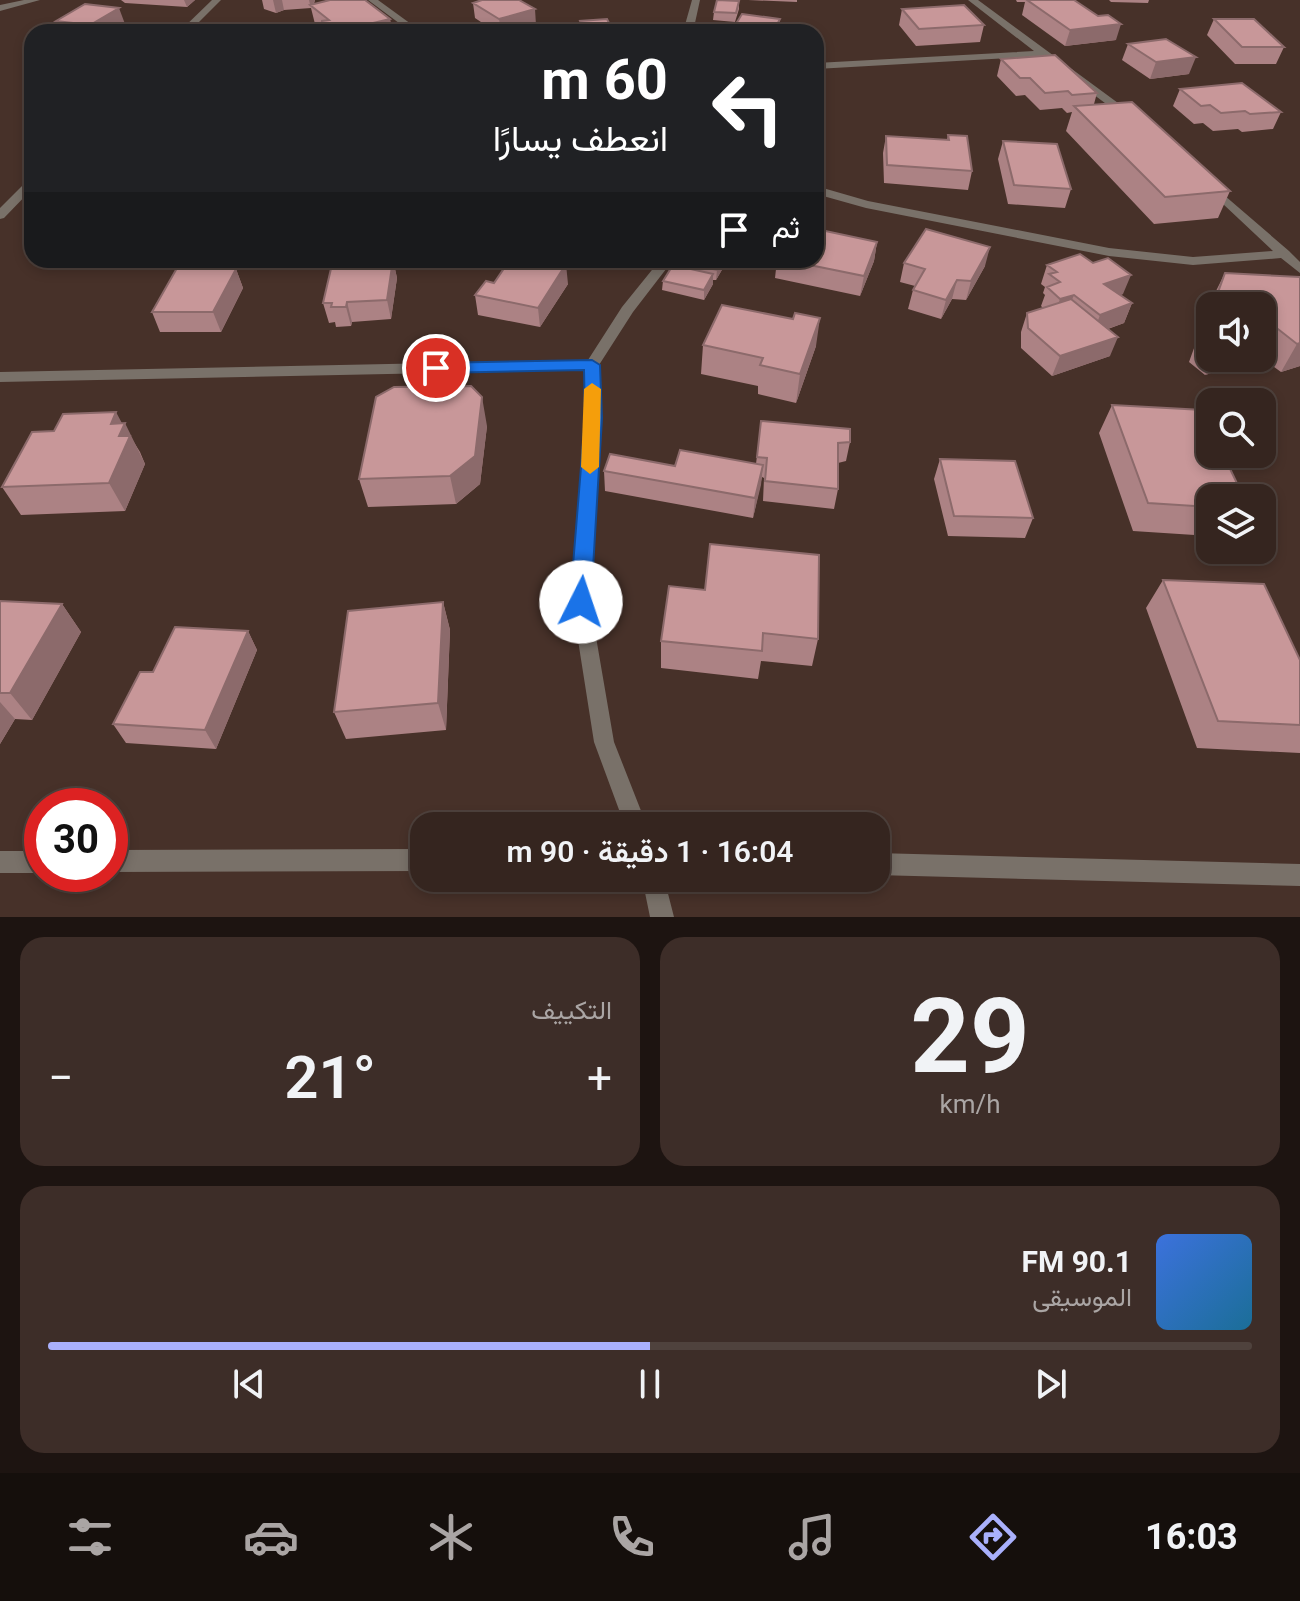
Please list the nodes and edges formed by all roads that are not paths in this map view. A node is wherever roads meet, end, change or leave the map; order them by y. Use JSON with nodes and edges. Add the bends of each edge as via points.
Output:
{"nodes":[{"id":1,"x":36,"y":0,"type":"edge"},
{"id":2,"x":217,"y":0,"type":"edge"},
{"id":3,"x":372,"y":0,"type":"edge"},
{"id":4,"x":696,"y":0,"type":"edge"},
{"id":5,"x":972,"y":0,"type":"edge"},
{"id":6,"x":0,"y":8,"type":"edge"},
{"id":7,"x":192,"y":24,"type":"edge"},
{"id":8,"x":406,"y":24,"type":"edge"},
{"id":9,"x":690,"y":24,"type":"edge"},
{"id":10,"x":1043,"y":53,"type":"junction"},
{"id":11,"x":824,"y":66,"type":"edge"},
{"id":12,"x":1146,"y":128,"type":"edge"},
{"id":13,"x":1204,"y":180,"type":"edge"},
{"id":14,"x":24,"y":190,"type":"edge"},
{"id":15,"x":824,"y":192,"type":"edge"},
{"id":16,"x":0,"y":215,"type":"edge"},
{"id":17,"x":1285,"y":254,"type":"junction"},
{"id":18,"x":661,"y":268,"type":"edge"},
{"id":19,"x":1300,"y":269,"type":"edge"},
{"id":20,"x":592,"y":365,"type":"junction"},
{"id":21,"x":0,"y":377,"type":"edge"},
{"id":22,"x":631,"y":812,"type":"edge"},
{"id":23,"x":410,"y":860,"type":"edge"},
{"id":24,"x":128,"y":861,"type":"edge"},
{"id":25,"x":0,"y":862,"type":"edge"},
{"id":26,"x":24,"y":862,"type":"edge"},
{"id":27,"x":890,"y":864,"type":"edge"},
{"id":28,"x":1300,"y":875,"type":"edge"},
{"id":29,"x":656,"y":892,"type":"edge"},
{"id":30,"x":662,"y":917,"type":"edge"}],
"edges":[{"from":1,"to":6,"type":"street"},
{"from":2,"to":7,"type":"street"},
{"from":3,"to":8,"type":"street"},
{"from":4,"to":9,"type":"street"},
{"from":5,"to":10,"type":"street"},
{"from":10,"to":11,"type":"street"},
{"from":10,"to":12,"type":"street"},
{"from":13,"to":17,"type":"street"},
{"from":14,"to":16,"type":"street"},
{"from":15,"to":17,"type":"street","via":[[1109,252],[1193,261]]},
{"from":17,"to":19,"type":"street"},
{"from":18,"to":20,"type":"street"},
{"from":20,"to":21,"type":"street"},
{"from":20,"to":22,"type":"street","via":[[594,418],[581,602],[604,742]]},
{"from":23,"to":24,"type":"street"},
{"from":25,"to":26,"type":"street"},
{"from":27,"to":28,"type":"street"},
{"from":29,"to":30,"type":"street"}]}
